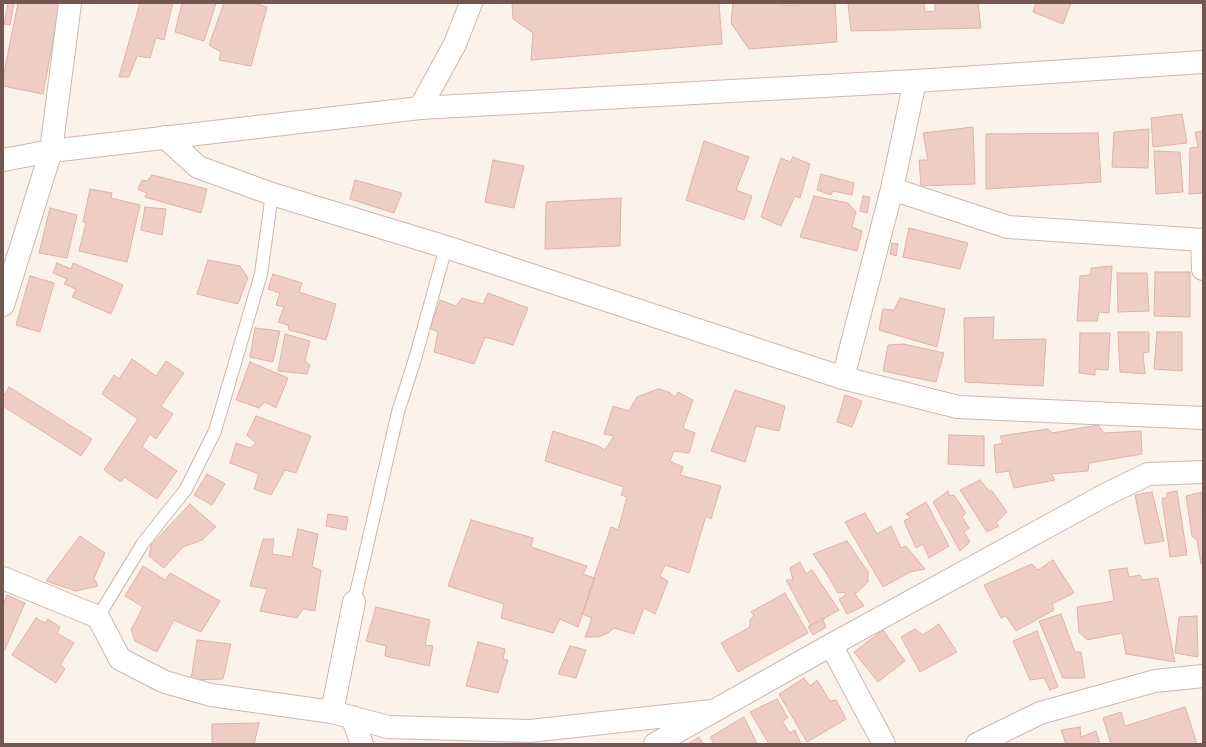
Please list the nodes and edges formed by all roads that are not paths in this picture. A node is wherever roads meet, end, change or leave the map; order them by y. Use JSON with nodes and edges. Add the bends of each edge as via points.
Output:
{"nodes":[{"id":1,"x":70,"y":3,"type":"edge"},
{"id":2,"x":471,"y":3,"type":"edge"},
{"id":3,"x":1203,"y":62,"type":"edge"},
{"id":4,"x":915,"y":81,"type":"junction"},
{"id":5,"x":420,"y":108,"type":"junction"},
{"id":6,"x":165,"y":137,"type":"junction"},
{"id":7,"x":51,"y":151,"type":"junction"},
{"id":8,"x":3,"y":160,"type":"edge"},
{"id":9,"x":892,"y":188,"type":"junction"},
{"id":10,"x":272,"y":194,"type":"junction"},
{"id":11,"x":1203,"y":240,"type":"edge"},
{"id":12,"x":446,"y":248,"type":"junction"},
{"id":13,"x":1203,"y":270,"type":"edge"},
{"id":14,"x":3,"y":305,"type":"edge"},
{"id":15,"x":843,"y":378,"type":"junction"},
{"id":16,"x":1203,"y":418,"type":"edge"},
{"id":17,"x":1203,"y":472,"type":"edge"},
{"id":18,"x":3,"y":578,"type":"edge"},
{"id":19,"x":354,"y":602,"type":"joint"},
{"id":20,"x":98,"y":617,"type":"junction"},
{"id":21,"x":831,"y":644,"type":"junction"},
{"id":22,"x":1203,"y":676,"type":"edge"},
{"id":23,"x":712,"y":711,"type":"junction"},
{"id":24,"x":342,"y":715,"type":"junction"},
{"id":25,"x":362,"y":744,"type":"edge"},
{"id":26,"x":655,"y":744,"type":"edge"},
{"id":27,"x":884,"y":744,"type":"edge"},
{"id":28,"x":978,"y":744,"type":"edge"}],
"edges":[{"from":1,"to":7,"type":"street"},
{"from":2,"to":5,"type":"street","via":[[455,44]]},
{"from":3,"to":4,"type":"street"},
{"from":4,"to":5,"type":"street"},
{"from":4,"to":9,"type":"street"},
{"from":5,"to":6,"type":"street"},
{"from":6,"to":7,"type":"street"},
{"from":6,"to":10,"type":"street","via":[[198,167]]},
{"from":7,"to":8,"type":"street"},
{"from":7,"to":14,"type":"street"},
{"from":9,"to":11,"type":"street","via":[[1008,227]]},
{"from":9,"to":15,"type":"street"},
{"from":10,"to":12,"type":"street"},
{"from":10,"to":20,"type":"lane","via":[[261,274],[215,431],[186,489],[143,543]]},
{"from":11,"to":13,"type":"street"},
{"from":12,"to":15,"type":"street"},
{"from":12,"to":19,"type":"lane","via":[[398,412]]},
{"from":15,"to":16,"type":"street","via":[[958,408]]},
{"from":17,"to":21,"type":"street","via":[[1148,474]]},
{"from":18,"to":20,"type":"street"},
{"from":19,"to":24,"type":"street"},
{"from":20,"to":24,"type":"street","via":[[120,659],[165,682],[211,695]]},
{"from":21,"to":23,"type":"street"},
{"from":21,"to":27,"type":"street"},
{"from":22,"to":28,"type":"street","via":[[1155,681],[1040,713]]},
{"from":23,"to":24,"type":"street","via":[[530,731],[388,727]]},
{"from":23,"to":26,"type":"street"},
{"from":24,"to":25,"type":"street"}]}
